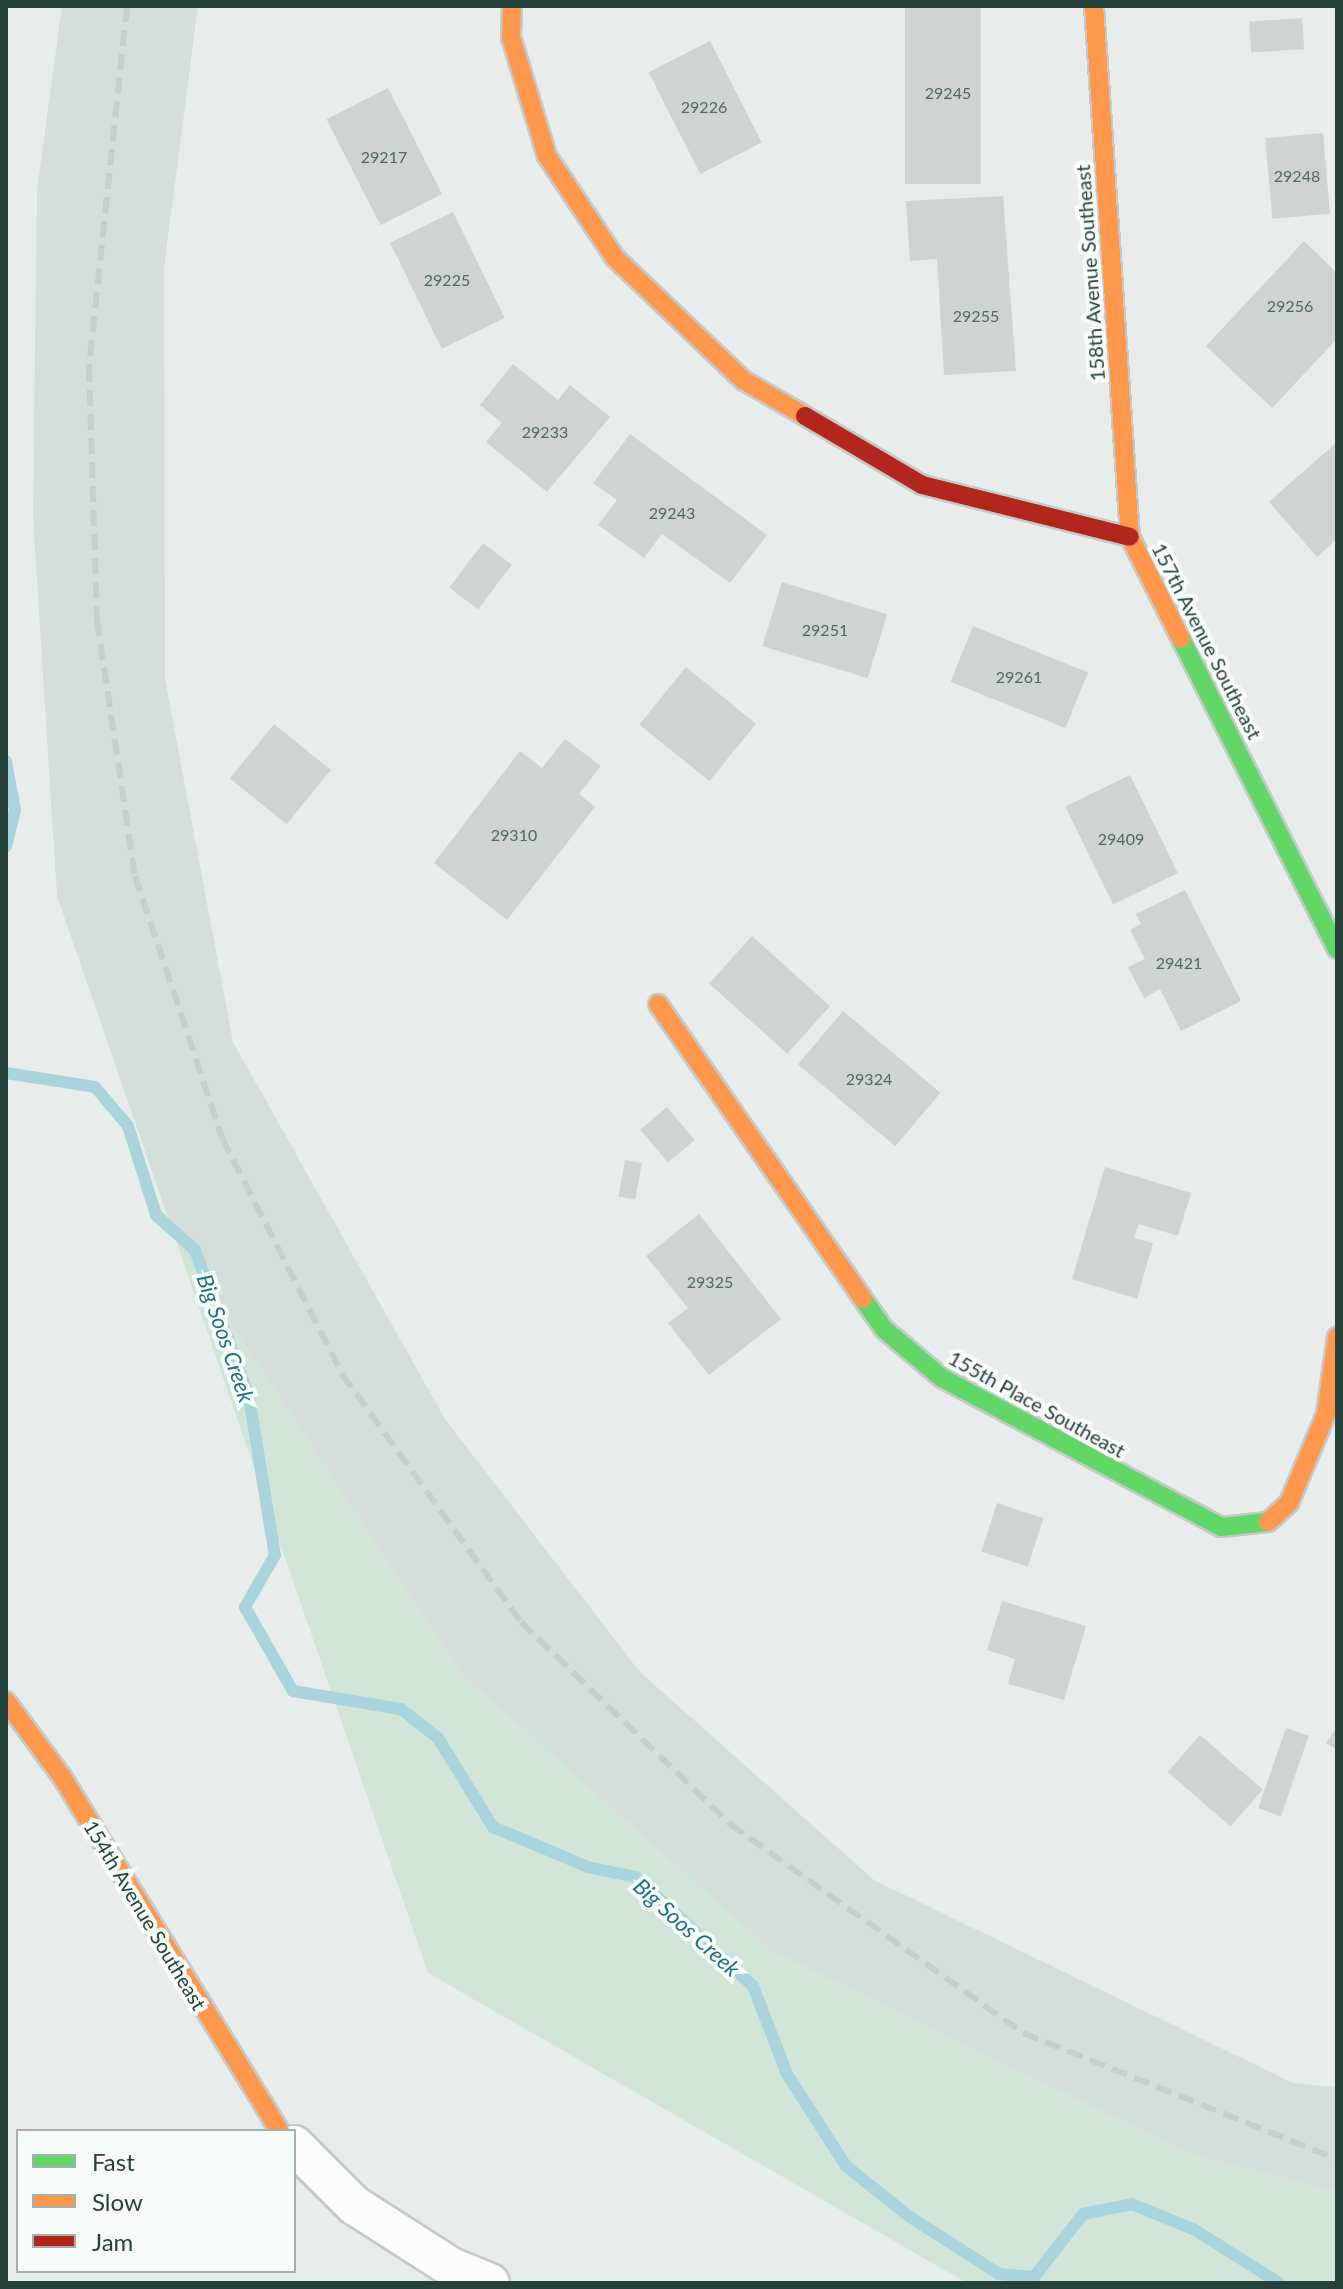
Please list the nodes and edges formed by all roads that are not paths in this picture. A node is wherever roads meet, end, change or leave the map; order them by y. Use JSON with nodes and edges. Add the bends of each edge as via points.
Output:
{"nodes":[{"id":1,"x":512,"y":6,"type":"edge"},
{"id":2,"x":1094,"y":6,"type":"edge"},
{"id":3,"x":1130,"y":537,"type":"junction"},
{"id":4,"x":1337,"y":949,"type":"edge"},
{"id":5,"x":658,"y":1004,"type":"dead end"},
{"id":6,"x":1337,"y":1337,"type":"edge"},
{"id":7,"x":6,"y":1701,"type":"edge"},
{"id":8,"x":279,"y":2129,"type":"edge"},
{"id":9,"x":296,"y":2147,"type":"edge"},
{"id":10,"x":490,"y":2283,"type":"edge"}],
"edges":[{"from":1,"to":3,"type":"street","name":"157th Avenue Southeast","via":[[511,37],[547,156],[615,258],[743,380],[922,485]]},
{"from":2,"to":3,"type":"street","name":"158th Avenue Southeast"},
{"from":3,"to":4,"type":"street","name":"157th Avenue Southeast"},
{"from":5,"to":6,"type":"street","name":"155th Place Southeast","via":[[885,1330],[942,1378],[1221,1527],[1267,1523],[1289,1503],[1326,1414]]},
{"from":7,"to":8,"type":"street","name":"154th Avenue Southeast","via":[[62,1777]]},
{"from":9,"to":10,"type":"street","via":[[354,2205],[451,2267]]}]}
